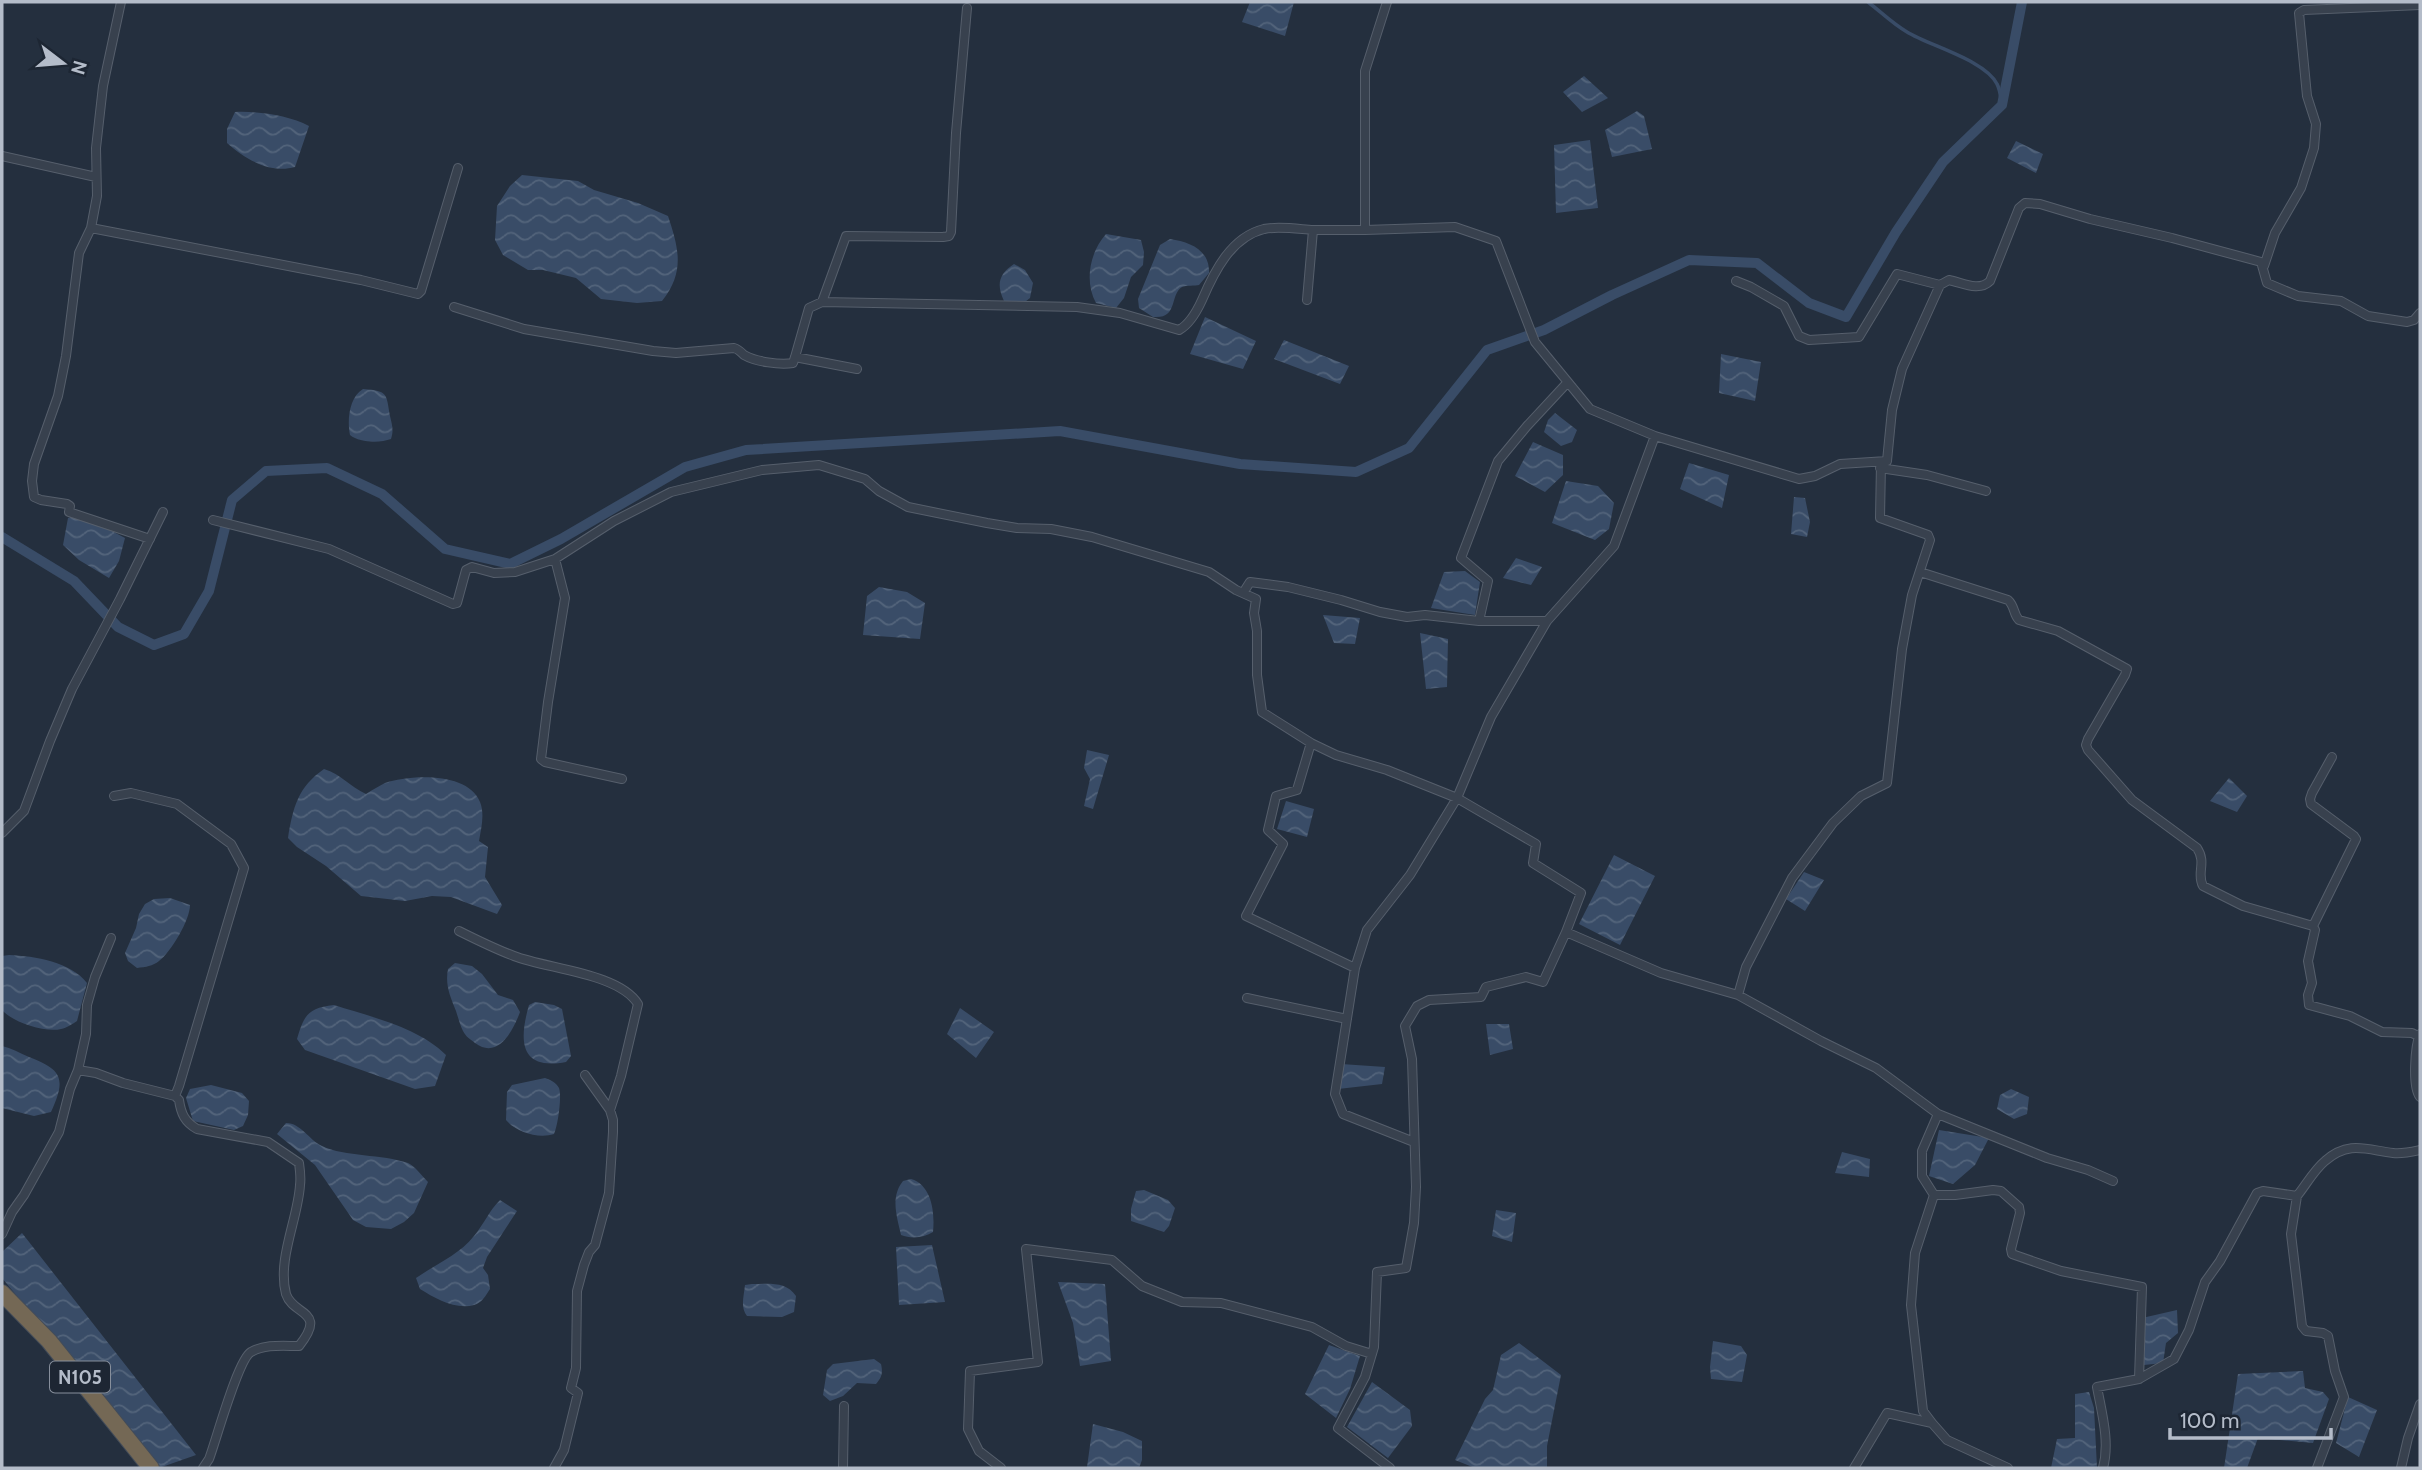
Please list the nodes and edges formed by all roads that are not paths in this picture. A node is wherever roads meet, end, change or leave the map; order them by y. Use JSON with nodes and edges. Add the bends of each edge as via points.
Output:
{"nodes":[{"id":1,"x":121,"y":2,"type":"edge"},
{"id":2,"x":1387,"y":2,"type":"edge"},
{"id":3,"x":2420,"y":5,"type":"edge"},
{"id":4,"x":967,"y":8,"type":"dead end"},
{"id":5,"x":2,"y":156,"type":"edge"},
{"id":6,"x":458,"y":168,"type":"dead end"},
{"id":7,"x":96,"y":177,"type":"junction"},
{"id":8,"x":91,"y":228,"type":"junction"},
{"id":9,"x":1312,"y":230,"type":"junction"},
{"id":10,"x":1365,"y":230,"type":"junction"},
{"id":11,"x":2264,"y":266,"type":"junction"},
{"id":12,"x":1736,"y":281,"type":"dead end"},
{"id":13,"x":1940,"y":285,"type":"junction"},
{"id":14,"x":1307,"y":300,"type":"dead end"},
{"id":15,"x":822,"y":302,"type":"junction"},
{"id":16,"x":454,"y":307,"type":"dead end"},
{"id":17,"x":2420,"y":313,"type":"edge"},
{"id":18,"x":796,"y":357,"type":"junction"},
{"id":19,"x":857,"y":369,"type":"dead end"},
{"id":20,"x":1567,"y":383,"type":"junction"},
{"id":21,"x":1655,"y":436,"type":"junction"},
{"id":22,"x":1880,"y":465,"type":"junction"},
{"id":23,"x":1986,"y":491,"type":"dead end"},
{"id":24,"x":163,"y":512,"type":"dead end"},
{"id":25,"x":217,"y":522,"type":"dead end"},
{"id":26,"x":150,"y":539,"type":"junction"},
{"id":27,"x":555,"y":559,"type":"junction"},
{"id":28,"x":1920,"y":572,"type":"junction"},
{"id":29,"x":1243,"y":593,"type":"junction"},
{"id":30,"x":1479,"y":621,"type":"junction"},
{"id":31,"x":1546,"y":621,"type":"junction"},
{"id":32,"x":1311,"y":743,"type":"junction"},
{"id":33,"x":2332,"y":757,"type":"dead end"},
{"id":34,"x":622,"y":779,"type":"dead end"},
{"id":35,"x":114,"y":796,"type":"dead end"},
{"id":36,"x":1457,"y":798,"type":"junction"},
{"id":37,"x":2,"y":833,"type":"edge"},
{"id":38,"x":2313,"y":926,"type":"junction"},
{"id":39,"x":459,"y":932,"type":"dead end"},
{"id":40,"x":1566,"y":932,"type":"junction"},
{"id":41,"x":111,"y":939,"type":"dead end"},
{"id":42,"x":1355,"y":968,"type":"junction"},
{"id":43,"x":1738,"y":995,"type":"junction"},
{"id":44,"x":1247,"y":998,"type":"dead end"},
{"id":45,"x":1347,"y":1020,"type":"junction"},
{"id":46,"x":2419,"y":1035,"type":"edge"},
{"id":47,"x":78,"y":1070,"type":"junction"},
{"id":48,"x":585,"y":1075,"type":"dead end"},
{"id":49,"x":175,"y":1096,"type":"junction"},
{"id":50,"x":2420,"y":1097,"type":"edge"},
{"id":51,"x":610,"y":1110,"type":"junction"},
{"id":52,"x":1938,"y":1114,"type":"junction"},
{"id":53,"x":1414,"y":1142,"type":"junction"},
{"id":54,"x":2420,"y":1150,"type":"edge"},
{"id":55,"x":2113,"y":1181,"type":"dead end"},
{"id":56,"x":1934,"y":1195,"type":"junction"},
{"id":57,"x":2297,"y":1196,"type":"junction"},
{"id":58,"x":2,"y":1234,"type":"edge"},
{"id":59,"x":2,"y":1293,"type":"edge"},
{"id":60,"x":1372,"y":1354,"type":"junction"},
{"id":61,"x":2139,"y":1379,"type":"junction"},
{"id":62,"x":2420,"y":1405,"type":"edge"},
{"id":63,"x":844,"y":1406,"type":"dead end"},
{"id":64,"x":1932,"y":1423,"type":"junction"},
{"id":65,"x":151,"y":1468,"type":"edge"},
{"id":66,"x":203,"y":1468,"type":"edge"},
{"id":67,"x":554,"y":1468,"type":"edge"},
{"id":68,"x":843,"y":1468,"type":"edge"},
{"id":69,"x":1001,"y":1468,"type":"edge"},
{"id":70,"x":1390,"y":1468,"type":"edge"},
{"id":71,"x":1854,"y":1468,"type":"edge"},
{"id":72,"x":2008,"y":1468,"type":"edge"},
{"id":73,"x":2103,"y":1468,"type":"edge"},
{"id":74,"x":2317,"y":1468,"type":"edge"},
{"id":75,"x":2401,"y":1468,"type":"edge"}],
"edges":[{"from":1,"to":7,"type":"street","via":[[103,86]]},
{"from":2,"to":10,"type":"street","via":[[1364,71]]},
{"from":3,"to":11,"type":"street","via":[[2299,13],[2307,96],[2316,124],[2314,148],[2301,188],[2275,233]]},
{"from":4,"to":15,"type":"street","via":[[951,232],[943,237],[846,236]]},
{"from":5,"to":7,"type":"street"},
{"from":6,"to":8,"type":"street","via":[[418,294]]},
{"from":7,"to":8,"type":"street"},
{"from":8,"to":26,"type":"street","via":[[79,253],[66,356],[58,396],[34,464],[32,490],[41,500],[67,504],[69,512]]},
{"from":9,"to":10,"type":"street"},
{"from":9,"to":14,"type":"street"},
{"from":9,"to":15,"type":"street","via":[[1264,229],[1237,243],[1213,273],[1186,326],[1179,330],[1120,313],[1077,307]]},
{"from":10,"to":20,"type":"street","via":[[1455,227],[1496,241],[1535,342]]},
{"from":11,"to":13,"type":"street","via":[[2172,238],[2025,204],[2019,208],[1986,286],[1949,280]]},
{"from":11,"to":17,"type":"street","via":[[2267,284],[2298,296],[2341,301],[2368,316],[2407,322]]},
{"from":12,"to":13,"type":"street","via":[[1784,306],[1799,336],[1809,340],[1859,337],[1897,274]]},
{"from":13,"to":22,"type":"street","via":[[1902,369],[1892,410],[1889,458]]},
{"from":15,"to":18,"type":"street","via":[[809,308]]},
{"from":16,"to":18,"type":"street","via":[[524,329],[653,351],[734,348],[745,355],[787,364]]},
{"from":18,"to":19,"type":"street"},
{"from":20,"to":21,"type":"street","via":[[1590,409]]},
{"from":20,"to":30,"type":"street","via":[[1498,461],[1461,558],[1488,581]]},
{"from":21,"to":22,"type":"street","via":[[1799,479],[1815,477],[1840,464]]},
{"from":21,"to":31,"type":"street","via":[[1614,546]]},
{"from":22,"to":23,"type":"street"},
{"from":22,"to":28,"type":"street","via":[[1881,518],[1928,535],[1930,540]]},
{"from":24,"to":26,"type":"street"},
{"from":25,"to":27,"type":"street","via":[[330,550],[453,604],[472,567],[515,572]]},
{"from":26,"to":37,"type":"street","via":[[96,641],[23,811]]},
{"from":27,"to":29,"type":"street","via":[[671,492],[762,470],[819,465],[865,479],[908,507],[1092,537],[1209,572]]},
{"from":27,"to":34,"type":"street","via":[[565,598],[541,759]]},
{"from":28,"to":38,"type":"street","via":[[2008,600],[2019,620],[2058,631],[2127,668],[2088,739],[2088,750],[2132,800],[2197,848],[2202,856],[2203,886],[2243,906]]},
{"from":28,"to":43,"type":"street","via":[[1902,649],[1887,783],[1861,796],[1833,823],[1792,878],[1746,967]]},
{"from":29,"to":30,"type":"street","via":[[1250,582],[1407,617]]},
{"from":29,"to":32,"type":"street","via":[[1256,599],[1262,712]]},
{"from":30,"to":31,"type":"street"},
{"from":31,"to":36,"type":"street","via":[[1491,717]]},
{"from":32,"to":36,"type":"street"},
{"from":32,"to":42,"type":"street","via":[[1297,790],[1276,796],[1268,830],[1283,844],[1247,916]]},
{"from":33,"to":38,"type":"street","via":[[2312,793],[2311,804],[2356,839]]},
{"from":35,"to":49,"type":"street","via":[[131,793],[177,804],[231,844],[244,868]]},
{"from":36,"to":40,"type":"street","via":[[1536,844],[1533,863],[1581,893]]},
{"from":36,"to":42,"type":"street","via":[[1410,875],[1367,930]]},
{"from":38,"to":46,"type":"street","via":[[2309,1005],[2357,1019],[2382,1032]]},
{"from":39,"to":51,"type":"street","via":[[515,956],[609,983],[633,996],[638,1004]]},
{"from":40,"to":43,"type":"street","via":[[1661,973]]},
{"from":40,"to":53,"type":"street","via":[[1543,982],[1526,977],[1486,986],[1481,997],[1429,1000],[1417,1006],[1405,1026],[1412,1059]]},
{"from":41,"to":47,"type":"street","via":[[87,1005]]},
{"from":42,"to":45,"type":"street"},
{"from":43,"to":52,"type":"street","via":[[1876,1068]]},
{"from":44,"to":45,"type":"street"},
{"from":45,"to":53,"type":"street","via":[[1335,1094],[1343,1114]]},
{"from":46,"to":50,"type":"street","via":[[2415,1090]]},
{"from":47,"to":49,"type":"street"},
{"from":47,"to":58,"type":"street","via":[[59,1132]]},
{"from":48,"to":51,"type":"street"},
{"from":49,"to":66,"type":"street","via":[[187,1123],[197,1129],[268,1143],[299,1163],[301,1184],[285,1274],[286,1293],[293,1306],[306,1312],[309,1327],[299,1346],[266,1346],[246,1356]]},
{"from":51,"to":67,"type":"street","via":[[609,1193],[577,1291],[576,1368],[571,1388],[578,1393],[564,1450]]},
{"from":52,"to":55,"type":"street"},
{"from":52,"to":56,"type":"street","via":[[1922,1151],[1922,1176]]},
{"from":53,"to":60,"type":"street","via":[[1414,1223],[1406,1268],[1377,1272]]},
{"from":54,"to":57,"type":"street","via":[[2406,1154],[2351,1148],[2325,1161]]},
{"from":56,"to":61,"type":"street","via":[[2001,1191],[2019,1207],[2012,1254],[2061,1271],[2143,1287]]},
{"from":56,"to":64,"type":"street","via":[[1915,1253],[1911,1305],[1923,1411]]},
{"from":57,"to":61,"type":"street","via":[[2257,1193],[2205,1282],[2174,1359]]},
{"from":57,"to":74,"type":"street","via":[[2291,1234],[2302,1326],[2311,1334],[2328,1336],[2344,1397]]},
{"from":59,"to":65,"type":"highway","number":"N105","via":[[50,1341]]},
{"from":60,"to":69,"type":"street","via":[[1312,1327],[1221,1303],[1182,1302],[1142,1286],[1112,1260],[1026,1249],[1038,1362],[970,1371],[968,1429],[979,1451]]},
{"from":60,"to":70,"type":"street","via":[[1338,1428]]},
{"from":61,"to":73,"type":"street","via":[[2097,1387],[2105,1434]]},
{"from":62,"to":75,"type":"street"},
{"from":63,"to":68,"type":"street"},
{"from":64,"to":71,"type":"street","via":[[1888,1413]]},
{"from":64,"to":72,"type":"street","via":[[1947,1440]]}]}
